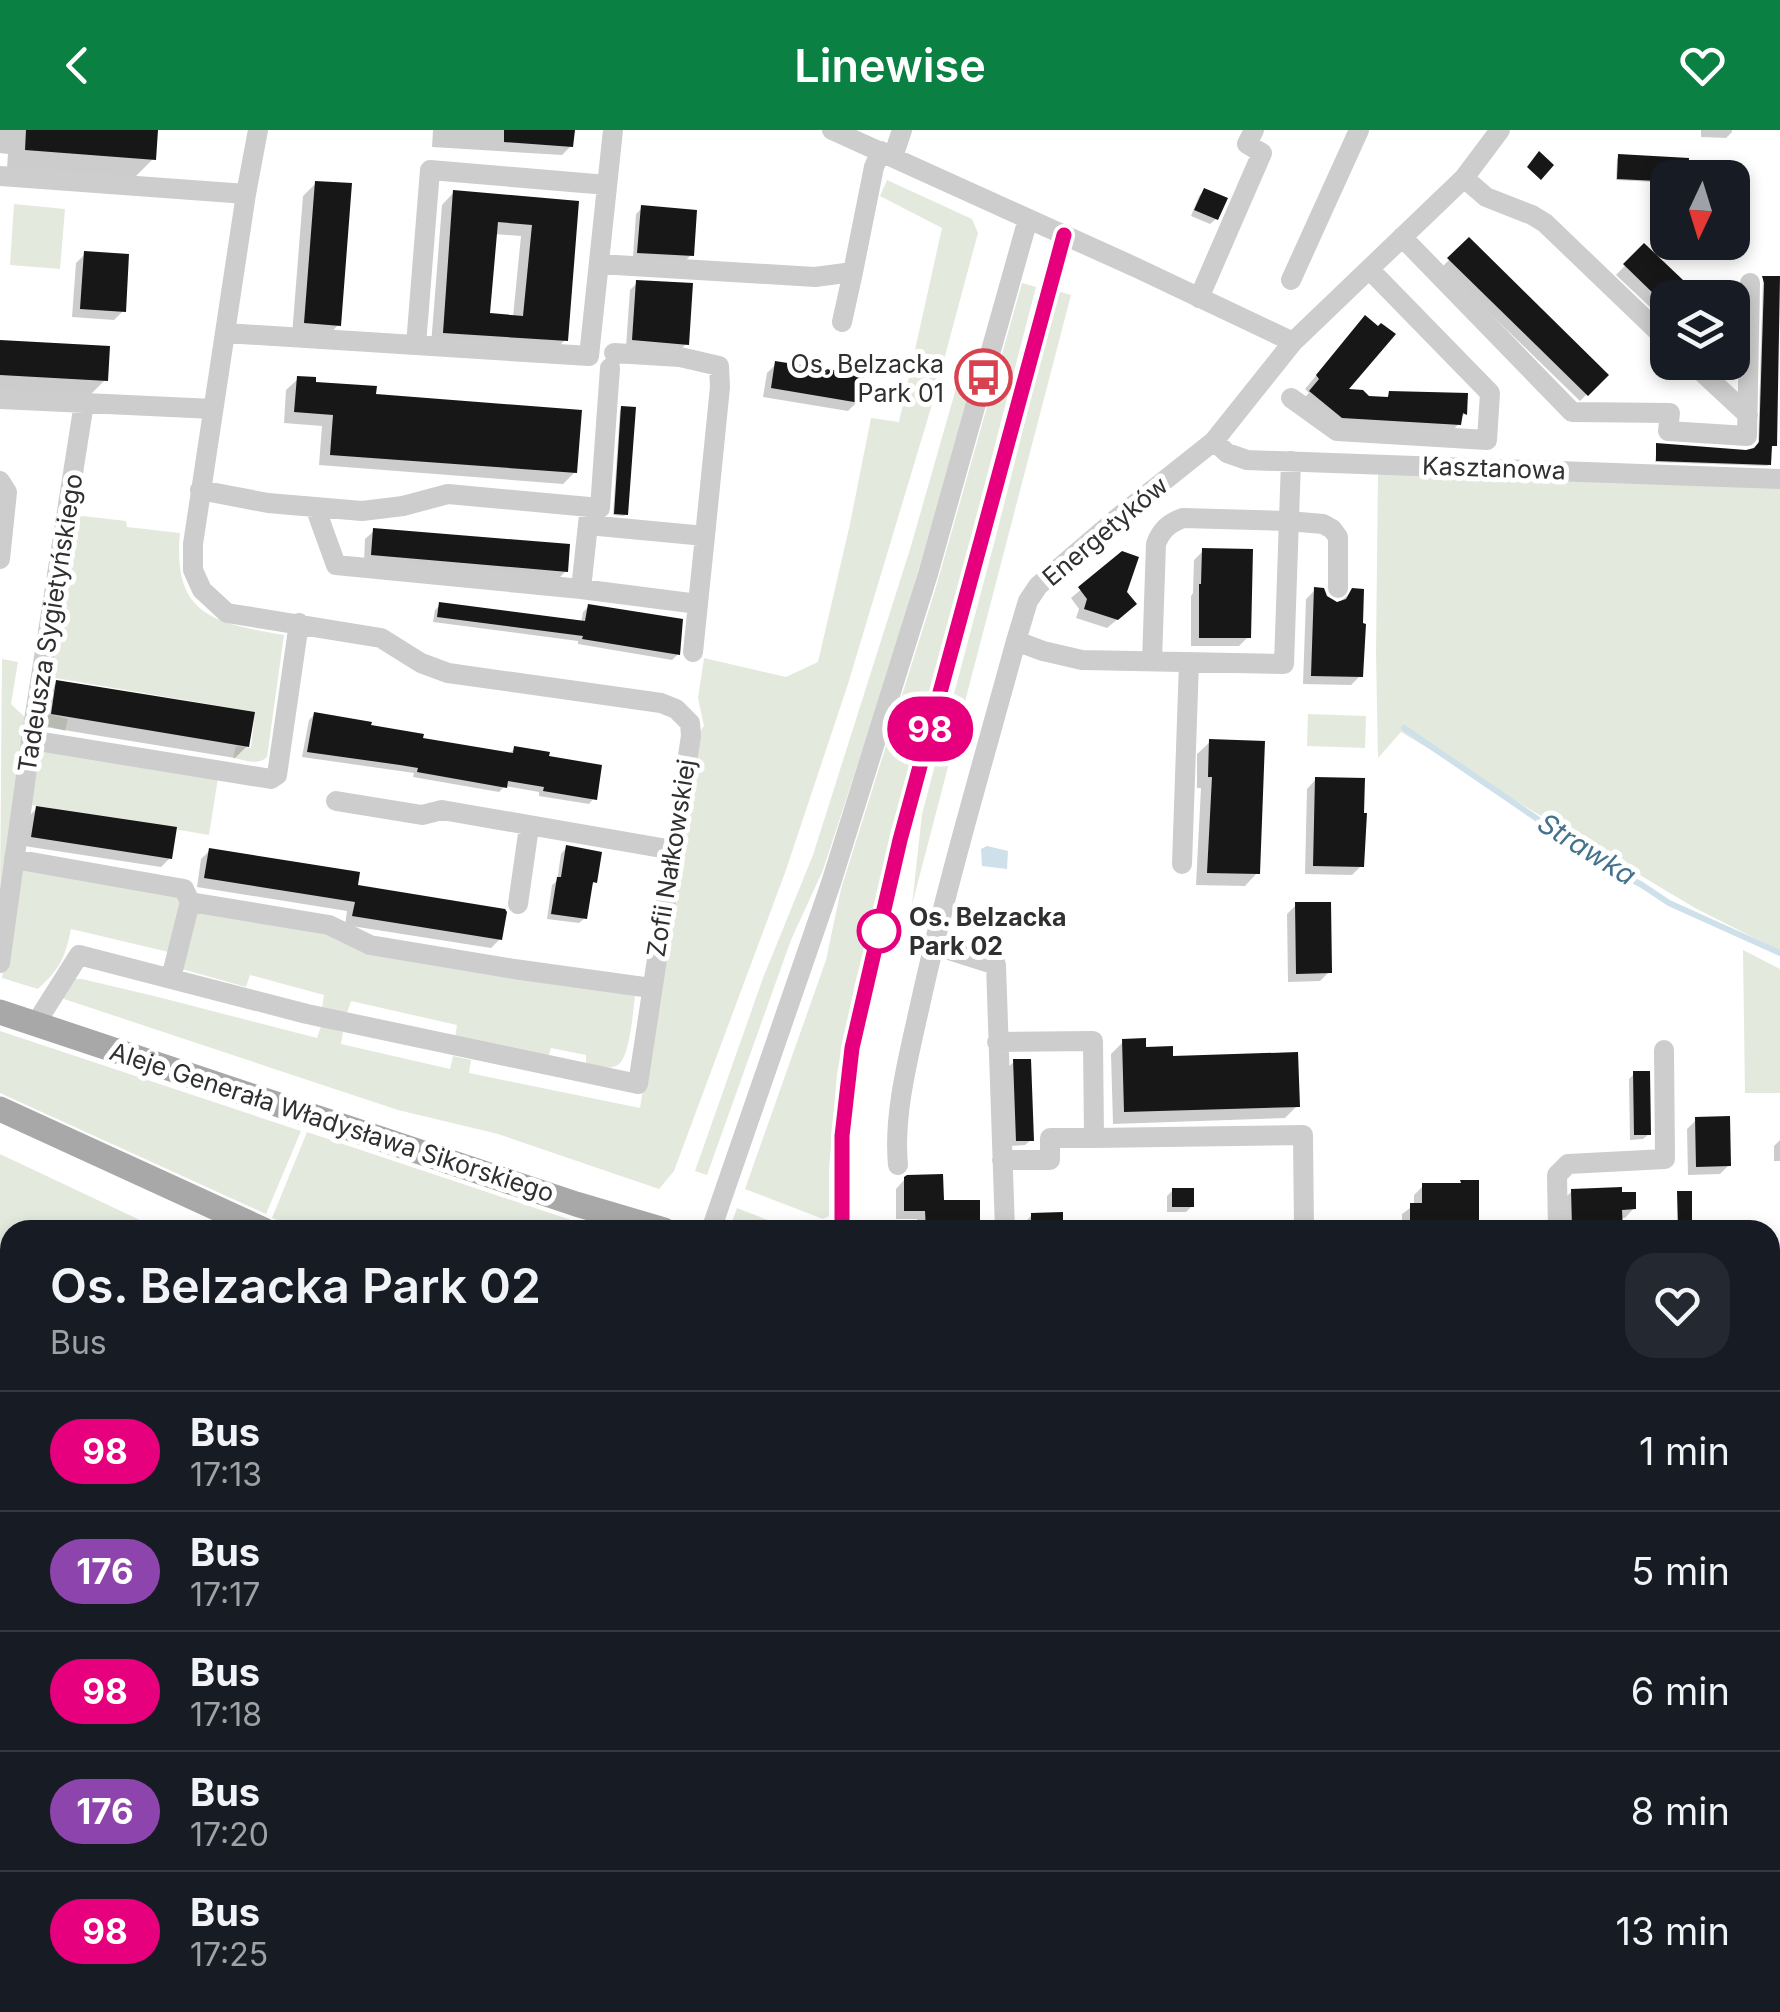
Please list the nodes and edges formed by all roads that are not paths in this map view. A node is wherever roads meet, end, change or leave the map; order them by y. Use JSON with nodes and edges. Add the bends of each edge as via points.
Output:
{"nodes":[{"id":1,"x":258,"y":130,"type":"edge"},
{"id":2,"x":613,"y":130,"type":"edge"},
{"id":3,"x":902,"y":130,"type":"edge"},
{"id":4,"x":1254,"y":130,"type":"edge"},
{"id":5,"x":1359,"y":130,"type":"edge"},
{"id":6,"x":1500,"y":130,"type":"edge"},
{"id":7,"x":840,"y":132,"type":"edge"},
{"id":8,"x":887,"y":154,"type":"junction"},
{"id":9,"x":0,"y":176,"type":"edge"},
{"id":10,"x":1464,"y":178,"type":"junction"},
{"id":11,"x":608,"y":184,"type":"junction"},
{"id":12,"x":246,"y":194,"type":"junction"},
{"id":13,"x":1028,"y":219,"type":"junction"},
{"id":14,"x":1064,"y":235,"type":"junction"},
{"id":15,"x":1402,"y":237,"type":"junction"},
{"id":16,"x":599,"y":264,"type":"junction"},
{"id":17,"x":1369,"y":269,"type":"junction"},
{"id":18,"x":853,"y":272,"type":"junction"},
{"id":19,"x":1291,"y":280,"type":"dead end"},
{"id":20,"x":1199,"y":298,"type":"junction"},
{"id":21,"x":842,"y":322,"type":"dead end"},
{"id":22,"x":1650,"y":324,"type":"edge"},
{"id":23,"x":225,"y":333,"type":"junction"},
{"id":24,"x":1293,"y":342,"type":"junction"},
{"id":25,"x":416,"y":345,"type":"junction"},
{"id":26,"x":1711,"y":380,"type":"edge"},
{"id":27,"x":1749,"y":380,"type":"edge"},
{"id":28,"x":1291,"y":398,"type":"dead end"},
{"id":29,"x":0,"y":399,"type":"edge"},
{"id":30,"x":84,"y":403,"type":"junction"},
{"id":31,"x":213,"y":409,"type":"junction"},
{"id":32,"x":1748,"y":414,"type":"junction"},
{"id":33,"x":1214,"y":441,"type":"junction"},
{"id":34,"x":1291,"y":461,"type":"junction"},
{"id":35,"x":1780,"y":479,"type":"edge"},
{"id":36,"x":0,"y":481,"type":"edge"},
{"id":37,"x":200,"y":490,"type":"junction"},
{"id":38,"x":315,"y":508,"type":"junction"},
{"id":39,"x":589,"y":517,"type":"junction"},
{"id":40,"x":1288,"y":521,"type":"junction"},
{"id":41,"x":706,"y":536,"type":"junction"},
{"id":42,"x":0,"y":559,"type":"edge"},
{"id":43,"x":1338,"y":588,"type":"dead end"},
{"id":44,"x":581,"y":589,"type":"junction"},
{"id":45,"x":698,"y":604,"type":"junction"},
{"id":46,"x":299,"y":624,"type":"junction"},
{"id":47,"x":1016,"y":641,"type":"junction"},
{"id":48,"x":693,"y":652,"type":"dead end"},
{"id":49,"x":1152,"y":661,"type":"junction"},
{"id":50,"x":1189,"y":662,"type":"junction"},
{"id":51,"x":31,"y":740,"type":"junction"},
{"id":52,"x":336,"y":801,"type":"dead end"},
{"id":53,"x":530,"y":826,"type":"junction"},
{"id":54,"x":673,"y":850,"type":"junction"},
{"id":55,"x":14,"y":859,"type":"junction"},
{"id":56,"x":1182,"y":864,"type":"dead end"},
{"id":57,"x":190,"y":902,"type":"junction"},
{"id":58,"x":518,"y":904,"type":"dead end"},
{"id":59,"x":933,"y":945,"type":"junction"},
{"id":60,"x":0,"y":962,"type":"edge"},
{"id":61,"x":171,"y":978,"type":"junction"},
{"id":62,"x":651,"y":988,"type":"junction"},
{"id":63,"x":0,"y":1012,"type":"edge"},
{"id":64,"x":36,"y":1023,"type":"junction"},
{"id":65,"x":997,"y":1042,"type":"junction"},
{"id":66,"x":1664,"y":1050,"type":"dead end"},
{"id":67,"x":0,"y":1109,"type":"edge"},
{"id":68,"x":1094,"y":1138,"type":"junction"},
{"id":69,"x":1002,"y":1160,"type":"junction"},
{"id":70,"x":898,"y":1165,"type":"dead end"},
{"id":71,"x":576,"y":1204,"type":"junction"},
{"id":72,"x":242,"y":1220,"type":"edge"},
{"id":73,"x":596,"y":1220,"type":"edge"},
{"id":74,"x":630,"y":1220,"type":"edge"},
{"id":75,"x":713,"y":1220,"type":"edge"},
{"id":76,"x":842,"y":1220,"type":"edge"},
{"id":77,"x":1005,"y":1220,"type":"edge"},
{"id":78,"x":1304,"y":1220,"type":"edge"},
{"id":79,"x":1558,"y":1220,"type":"edge"}],
"edges":[{"from":1,"to":12,"type":"street","name":"Zofii Nałkowskiej"},
{"from":2,"to":11,"type":"street"},
{"from":3,"to":8,"type":"street"},
{"from":4,"to":20,"type":"street","via":[[1248,144],[1262,154]]},
{"from":5,"to":19,"type":"street"},
{"from":6,"to":10,"type":"street","name":"Energetyków"},
{"from":7,"to":8,"type":"street"},
{"from":8,"to":13,"type":"street"},
{"from":8,"to":18,"type":"street","via":[[874,168]]},
{"from":9,"to":12,"type":"street"},
{"from":10,"to":15,"type":"street","name":"Energetyków"},
{"from":10,"to":22,"type":"street","via":[[1486,197],[1545,223]]},
{"from":11,"to":16,"type":"street"},
{"from":11,"to":25,"type":"street","via":[[430,170]]},
{"from":12,"to":23,"type":"street","name":"Zofii Nałkowskiej"},
{"from":13,"to":14,"type":"street"},
{"from":13,"to":75,"type":"street","via":[[928,574],[831,883]]},
{"from":14,"to":20,"type":"street"},
{"from":14,"to":76,"type":"street","via":[[900,840],[852,1048]]},
{"from":15,"to":17,"type":"street","name":"Energetyków"},
{"from":15,"to":32,"type":"street","via":[[1572,412],[1670,413],[1668,431],[1747,436]]},
{"from":16,"to":18,"type":"street","via":[[816,277]]},
{"from":16,"to":25,"type":"street","via":[[589,356]]},
{"from":17,"to":24,"type":"street","name":"Energetyków"},
{"from":17,"to":28,"type":"street","via":[[1490,393],[1487,440],[1337,431]]},
{"from":18,"to":21,"type":"street"},
{"from":20,"to":24,"type":"street"},
{"from":23,"to":25,"type":"street"},
{"from":23,"to":31,"type":"street","name":"Zofii Nałkowskiej"},
{"from":24,"to":33,"type":"street","name":"Energetyków"},
{"from":26,"to":32,"type":"street"},
{"from":27,"to":32,"type":"street"},
{"from":29,"to":30,"type":"street"},
{"from":30,"to":31,"type":"street"},
{"from":30,"to":51,"type":"street","name":"Tadeusza Sygietyńskiego"},
{"from":31,"to":37,"type":"street","name":"Zofii Nałkowskiej"},
{"from":33,"to":34,"type":"street","name":"Kasztanowa","via":[[1240,459]]},
{"from":33,"to":47,"type":"street","name":"Energetyków","via":[[1038,586]]},
{"from":34,"to":35,"type":"street","name":"Kasztanowa"},
{"from":34,"to":40,"type":"street"},
{"from":36,"to":42,"type":"street","via":[[8,492]]},
{"from":37,"to":38,"type":"street"},
{"from":37,"to":46,"type":"street","name":"Zofii Nałkowskiej","via":[[192,559],[202,590],[227,613]]},
{"from":38,"to":39,"type":"street","via":[[362,512],[448,494]]},
{"from":38,"to":44,"type":"street","via":[[336,566]]},
{"from":39,"to":41,"type":"street"},
{"from":39,"to":41,"type":"street","via":[[600,508],[612,360],[680,357],[719,366]]},
{"from":39,"to":44,"type":"street"},
{"from":40,"to":43,"type":"street","via":[[1317,522],[1336,532]]},
{"from":40,"to":49,"type":"street","via":[[1183,518],[1168,524],[1156,544]]},
{"from":40,"to":50,"type":"street","via":[[1284,664]]},
{"from":41,"to":45,"type":"street"},
{"from":44,"to":45,"type":"street"},
{"from":45,"to":48,"type":"street"},
{"from":46,"to":51,"type":"street","via":[[278,775],[271,779]]},
{"from":46,"to":54,"type":"street","name":"Zofii Nałkowskiej","via":[[381,638],[448,673],[676,708],[690,723],[691,736]]},
{"from":47,"to":49,"type":"street","via":[[1072,659]]},
{"from":47,"to":59,"type":"street","name":"Energetyków"},
{"from":49,"to":50,"type":"street"},
{"from":50,"to":56,"type":"street"},
{"from":51,"to":55,"type":"street","name":"Tadeusza Sygietyńskiego"},
{"from":52,"to":53,"type":"street"},
{"from":53,"to":54,"type":"street"},
{"from":53,"to":58,"type":"street"},
{"from":54,"to":62,"type":"street","name":"Zofii Nałkowskiej"},
{"from":55,"to":57,"type":"street","via":[[175,886]]},
{"from":55,"to":60,"type":"street","name":"Tadeusza Sygietyńskiego"},
{"from":57,"to":61,"type":"street"},
{"from":57,"to":62,"type":"street","via":[[329,925],[370,945]]},
{"from":59,"to":65,"type":"street","via":[[996,966]]},
{"from":59,"to":70,"type":"street","name":"Energetyków","via":[[907,1064]]},
{"from":61,"to":62,"type":"street","name":"Zofii Nałkowskiej","via":[[638,1084]]},
{"from":61,"to":64,"type":"street","name":"Zofii Nałkowskiej","via":[[79,955]]},
{"from":63,"to":64,"type":"main road","name":"Aleje Generała Władysława Sikorskiego"},
{"from":64,"to":71,"type":"main road","name":"Aleje Generała Władysława Sikorskiego"},
{"from":65,"to":68,"type":"street","via":[[1093,1041]]},
{"from":65,"to":69,"type":"street"},
{"from":66,"to":79,"type":"street","via":[[1665,1159],[1568,1164],[1558,1175]]},
{"from":67,"to":72,"type":"main road"},
{"from":68,"to":69,"type":"street","via":[[1050,1138],[1050,1160]]},
{"from":68,"to":78,"type":"street","via":[[1303,1135]]},
{"from":69,"to":77,"type":"street"},
{"from":71,"to":73,"type":"main road"},
{"from":71,"to":74,"type":"main road","name":"Aleje Generała Władysława Sikorskiego"}]}
